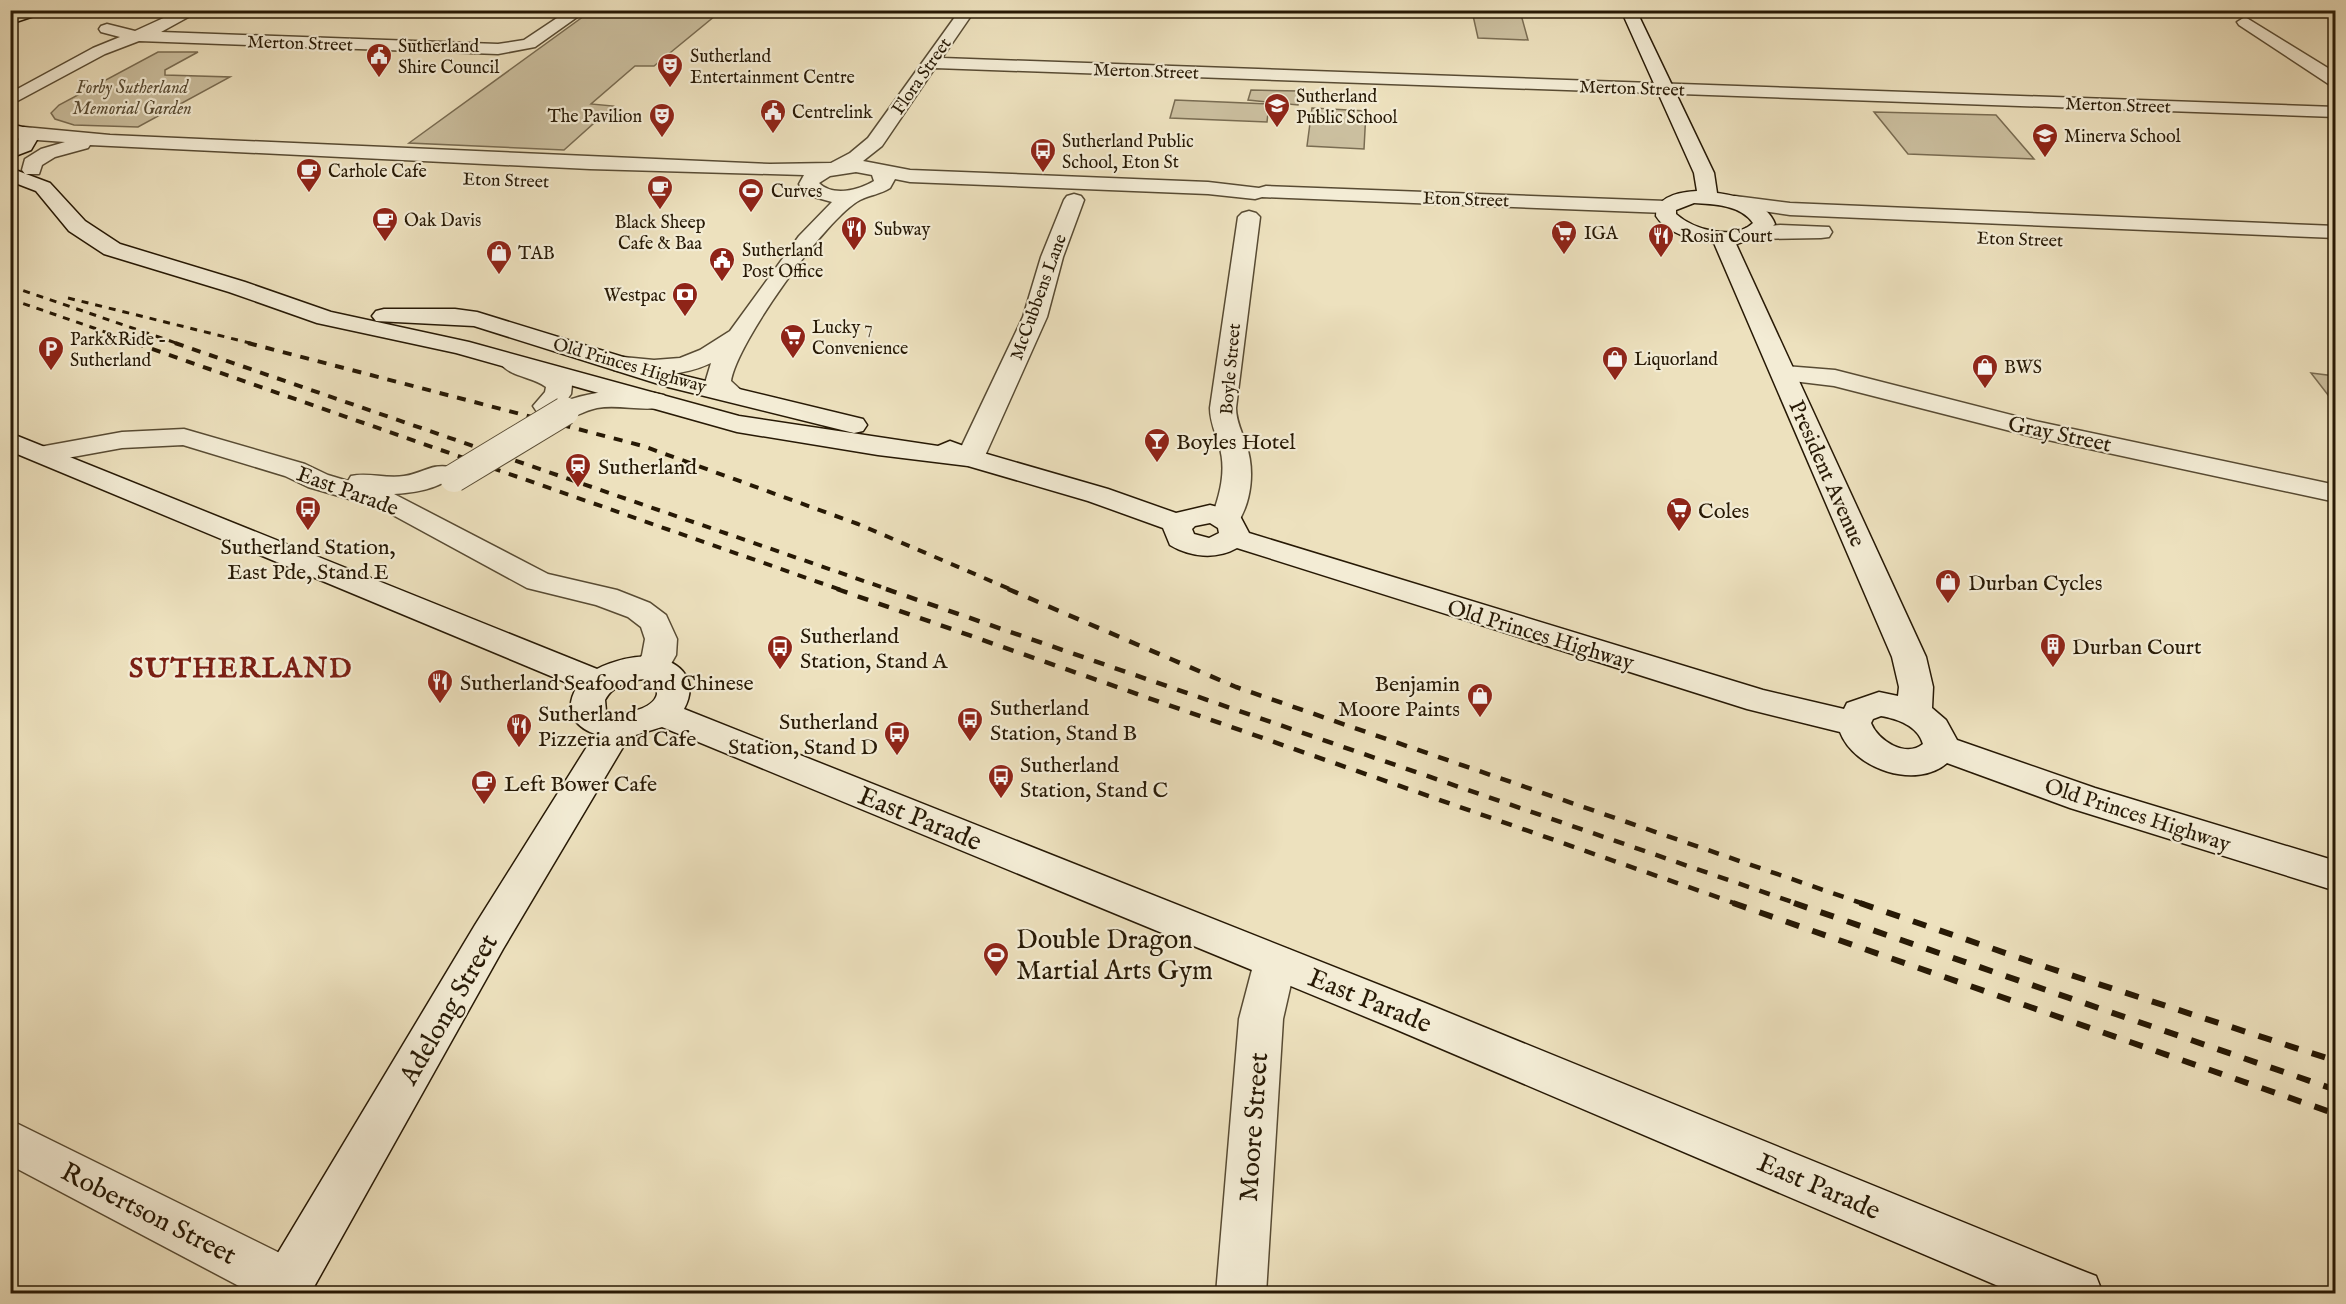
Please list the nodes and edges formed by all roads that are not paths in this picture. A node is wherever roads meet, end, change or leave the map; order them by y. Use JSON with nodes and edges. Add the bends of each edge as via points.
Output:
{"nodes":[{"id":1,"x":16,"y":10,"type":"edge"},
{"id":2,"x":38,"y":10,"type":"edge"},
{"id":3,"x":194,"y":10,"type":"edge"},
{"id":4,"x":580,"y":10,"type":"edge"},
{"id":5,"x":968,"y":10,"type":"edge"},
{"id":6,"x":1628,"y":10,"type":"edge"},
{"id":7,"x":10,"y":12,"type":"edge"},
{"id":8,"x":10,"y":19,"type":"edge"},
{"id":9,"x":126,"y":19,"type":"dead end"},
{"id":10,"x":2245,"y":22,"type":"dead end"},
{"id":11,"x":107,"y":30,"type":"junction"},
{"id":12,"x":135,"y":36,"type":"junction"},
{"id":13,"x":929,"y":63,"type":"junction"},
{"id":14,"x":2336,"y":81,"type":"edge"},
{"id":15,"x":1662,"y":88,"type":"junction"},
{"id":16,"x":13,"y":98,"type":"edge"},
{"id":17,"x":2336,"y":112,"type":"edge"},
{"id":18,"x":16,"y":138,"type":"edge"},
{"id":19,"x":106,"y":141,"type":"junction"},
{"id":20,"x":131,"y":142,"type":"junction"},
{"id":21,"x":875,"y":142,"type":"junction"},
{"id":22,"x":237,"y":146,"type":"junction"},
{"id":23,"x":834,"y":169,"type":"junction"},
{"id":24,"x":877,"y":170,"type":"junction"},
{"id":25,"x":10,"y":174,"type":"edge"},
{"id":26,"x":38,"y":178,"type":"junction"},
{"id":27,"x":740,"y":189,"type":"dead end"},
{"id":28,"x":813,"y":190,"type":"junction"},
{"id":29,"x":856,"y":195,"type":"junction"},
{"id":30,"x":1708,"y":198,"type":"junction"},
{"id":31,"x":1074,"y":201,"type":"junction"},
{"id":32,"x":1735,"y":202,"type":"junction"},
{"id":33,"x":1254,"y":206,"type":"junction"},
{"id":34,"x":1671,"y":216,"type":"junction"},
{"id":35,"x":2336,"y":232,"type":"edge"},
{"id":36,"x":1839,"y":233,"type":"dead end"},
{"id":37,"x":1754,"y":234,"type":"junction"},
{"id":38,"x":809,"y":237,"type":"junction"},
{"id":39,"x":1722,"y":237,"type":"junction"},
{"id":40,"x":2257,"y":239,"type":"junction"},
{"id":41,"x":2336,"y":240,"type":"edge"},
{"id":42,"x":284,"y":303,"type":"junction"},
{"id":43,"x":481,"y":321,"type":"junction"},
{"id":44,"x":748,"y":323,"type":"junction"},
{"id":45,"x":483,"y":353,"type":"junction"},
{"id":46,"x":623,"y":365,"type":"junction"},
{"id":47,"x":1785,"y":374,"type":"junction"},
{"id":48,"x":731,"y":393,"type":"junction"},
{"id":49,"x":655,"y":400,"type":"junction"},
{"id":50,"x":556,"y":408,"type":"junction"},
{"id":51,"x":10,"y":441,"type":"edge"},
{"id":52,"x":45,"y":454,"type":"junction"},
{"id":53,"x":970,"y":458,"type":"junction"},
{"id":54,"x":295,"y":470,"type":"junction"},
{"id":55,"x":447,"y":476,"type":"junction"},
{"id":56,"x":2336,"y":494,"type":"edge"},
{"id":57,"x":1229,"y":528,"type":"junction"},
{"id":58,"x":455,"y":537,"type":"junction"},
{"id":59,"x":652,"y":669,"type":"junction"},
{"id":60,"x":600,"y":683,"type":"junction"},
{"id":61,"x":660,"y":713,"type":"junction"},
{"id":62,"x":1914,"y":713,"type":"junction"},
{"id":63,"x":1852,"y":723,"type":"junction"},
{"id":64,"x":618,"y":726,"type":"junction"},
{"id":65,"x":1942,"y":747,"type":"junction"},
{"id":66,"x":2336,"y":876,"type":"edge"},
{"id":67,"x":1275,"y":962,"type":"junction"},
{"id":68,"x":10,"y":1142,"type":"edge"},
{"id":69,"x":285,"y":1289,"type":"edge"},
{"id":70,"x":1241,"y":1293,"type":"edge"},
{"id":71,"x":2078,"y":1293,"type":"edge"}],
"edges":[{"from":1,"to":7,"type":"main road"},
{"from":2,"to":8,"type":"main road"},
{"from":3,"to":12,"type":"street"},
{"from":4,"to":12,"type":"street","name":"Merton Street","via":[[529,44],[498,49]]},
{"from":5,"to":13,"type":"street","name":"Flora Street"},
{"from":6,"to":15,"type":"street"},
{"from":9,"to":11,"type":"street"},
{"from":10,"to":14,"type":"street"},
{"from":11,"to":12,"type":"street","name":"Merton Street"},
{"from":11,"to":16,"type":"street"},
{"from":12,"to":16,"type":"street"},
{"from":13,"to":15,"type":"street","name":"Merton Street"},
{"from":13,"to":21,"type":"street","name":"Flora Street"},
{"from":15,"to":17,"type":"street","name":"Merton Street"},
{"from":15,"to":30,"type":"street","via":[[1704,173]]},
{"from":18,"to":19,"type":"street","name":"Eton Street"},
{"from":18,"to":26,"type":"street","name":"Old Princes Highway","via":[[21,158]]},
{"from":19,"to":20,"type":"street","name":"Eton Street"},
{"from":19,"to":26,"type":"street","name":"Eton Street","via":[[48,153],[31,166]]},
{"from":20,"to":22,"type":"street","name":"Eton Street"},
{"from":20,"to":22,"type":"street","name":"Eton Street","via":[[164,150],[196,164],[207,154]]},
{"from":21,"to":23,"type":"street","name":"Flora Street","via":[[858,157]]},
{"from":21,"to":24,"type":"street","via":[[871,154]]},
{"from":22,"to":23,"type":"street","name":"Eton Street","via":[[770,170]]},
{"from":23,"to":24,"type":"street","name":"Eton Street","via":[[856,166]]},
{"from":23,"to":28,"type":"street","name":"Flora Street","via":[[812,178],[809,184]]},
{"from":24,"to":29,"type":"street","via":[[885,178],[883,184]]},
{"from":24,"to":33,"type":"street","name":"Eton Street","via":[[926,177],[1196,187]]},
{"from":25,"to":26,"type":"street","name":"Old Princes Highway"},
{"from":26,"to":42,"type":"street","name":"Old Princes Highway","via":[[77,226],[112,249]]},
{"from":27,"to":28,"type":"street","via":[[779,185]]},
{"from":28,"to":29,"type":"street","name":"Eton Street","via":[[834,196]]},
{"from":28,"to":38,"type":"street","via":[[816,215]]},
{"from":29,"to":31,"type":"street","name":"Eton Street","via":[[915,193]]},
{"from":29,"to":38,"type":"street"},
{"from":30,"to":32,"type":"street","name":"Eton Street"},
{"from":30,"to":34,"type":"street","name":"Eton Street","via":[[1681,199]]},
{"from":31,"to":33,"type":"street","name":"Eton Street"},
{"from":31,"to":53,"type":"street","name":"McCubbens Lane","via":[[1029,331]]},
{"from":32,"to":37,"type":"street","via":[[1762,218],[1764,224]]},
{"from":32,"to":40,"type":"street","name":"Eton Street","via":[[1790,209]]},
{"from":33,"to":34,"type":"street","name":"Eton Street"},
{"from":33,"to":34,"type":"street","name":"Eton Street","via":[[1282,195],[1297,207],[1291,213]]},
{"from":33,"to":57,"type":"street","name":"Boyle Street","via":[[1222,415],[1237,466]]},
{"from":34,"to":39,"type":"street","via":[[1696,233]]},
{"from":35,"to":40,"type":"street","name":"Eton Street"},
{"from":36,"to":37,"type":"street"},
{"from":37,"to":39,"type":"street"},
{"from":38,"to":44,"type":"street"},
{"from":39,"to":47,"type":"street","name":"President Avenue"},
{"from":40,"to":41,"type":"street","name":"Eton Street","via":[[2286,248]]},
{"from":42,"to":43,"type":"street","name":"Old Princes Highway","via":[[362,315],[454,316]]},
{"from":42,"to":45,"type":"street","name":"Old Princes Highway","via":[[335,320]]},
{"from":43,"to":45,"type":"street","via":[[454,322],[442,336]]},
{"from":43,"to":46,"type":"street","name":"Old Princes Highway"},
{"from":44,"to":46,"type":"street","via":[[719,349],[694,363],[667,367]]},
{"from":44,"to":48,"type":"street","via":[[717,376],[720,387]]},
{"from":45,"to":49,"type":"street","name":"Old Princes Highway"},
{"from":45,"to":50,"type":"street","via":[[555,380],[559,385]]},
{"from":46,"to":48,"type":"street","name":"Old Princes Highway"},
{"from":47,"to":56,"type":"street","name":"Gray Street","via":[[1834,378],[2034,429]]},
{"from":47,"to":62,"type":"street","name":"President Avenue","via":[[1909,657],[1916,687]]},
{"from":48,"to":53,"type":"street","name":"Old Princes Highway","via":[[923,440]]},
{"from":49,"to":50,"type":"street","via":[[603,398]]},
{"from":49,"to":53,"type":"street","name":"Old Princes Highway","via":[[747,426]]},
{"from":50,"to":55,"type":"street","bridge":true},
{"from":51,"to":52,"type":"street"},
{"from":52,"to":54,"type":"street","name":"East Parade","via":[[122,440],[184,437]]},
{"from":52,"to":60,"type":"street"},
{"from":53,"to":57,"type":"street","name":"Old Princes Highway","via":[[1098,495],[1180,524],[1177,529],[1181,539],[1194,546],[1221,545]]},
{"from":54,"to":55,"type":"street","via":[[387,486]]},
{"from":54,"to":58,"type":"street","name":"East Parade","via":[[397,506]]},
{"from":55,"to":58,"type":"street","via":[[430,495],[424,509],[432,523]]},
{"from":57,"to":63,"type":"street","name":"Old Princes Highway","via":[[1759,701]]},
{"from":58,"to":59,"type":"street","name":"East Parade","via":[[538,581],[606,597],[639,610],[655,622],[661,639]]},
{"from":59,"to":60,"type":"street","via":[[625,670]]},
{"from":59,"to":61,"type":"street","via":[[671,678],[675,689]]},
{"from":60,"to":64,"type":"street","via":[[589,697],[588,712],[598,722]]},
{"from":61,"to":64,"type":"street","via":[[640,723]]},
{"from":61,"to":67,"type":"street","name":"East Parade"},
{"from":62,"to":63,"type":"street","via":[[1879,704],[1865,707]]},
{"from":62,"to":65,"type":"street","via":[[1934,728]]},
{"from":63,"to":65,"type":"street","via":[[1864,744],[1894,760],[1925,761],[1936,756]]},
{"from":64,"to":69,"type":"street","name":"Adelong Street","via":[[489,937]]},
{"from":65,"to":66,"type":"street","name":"Old Princes Highway","via":[[2083,798]]},
{"from":67,"to":70,"type":"street","name":"Moore Street","via":[[1261,1019]]},
{"from":67,"to":71,"type":"street","name":"East Parade"},
{"from":68,"to":69,"type":"street","name":"Robertson Street"}]}
